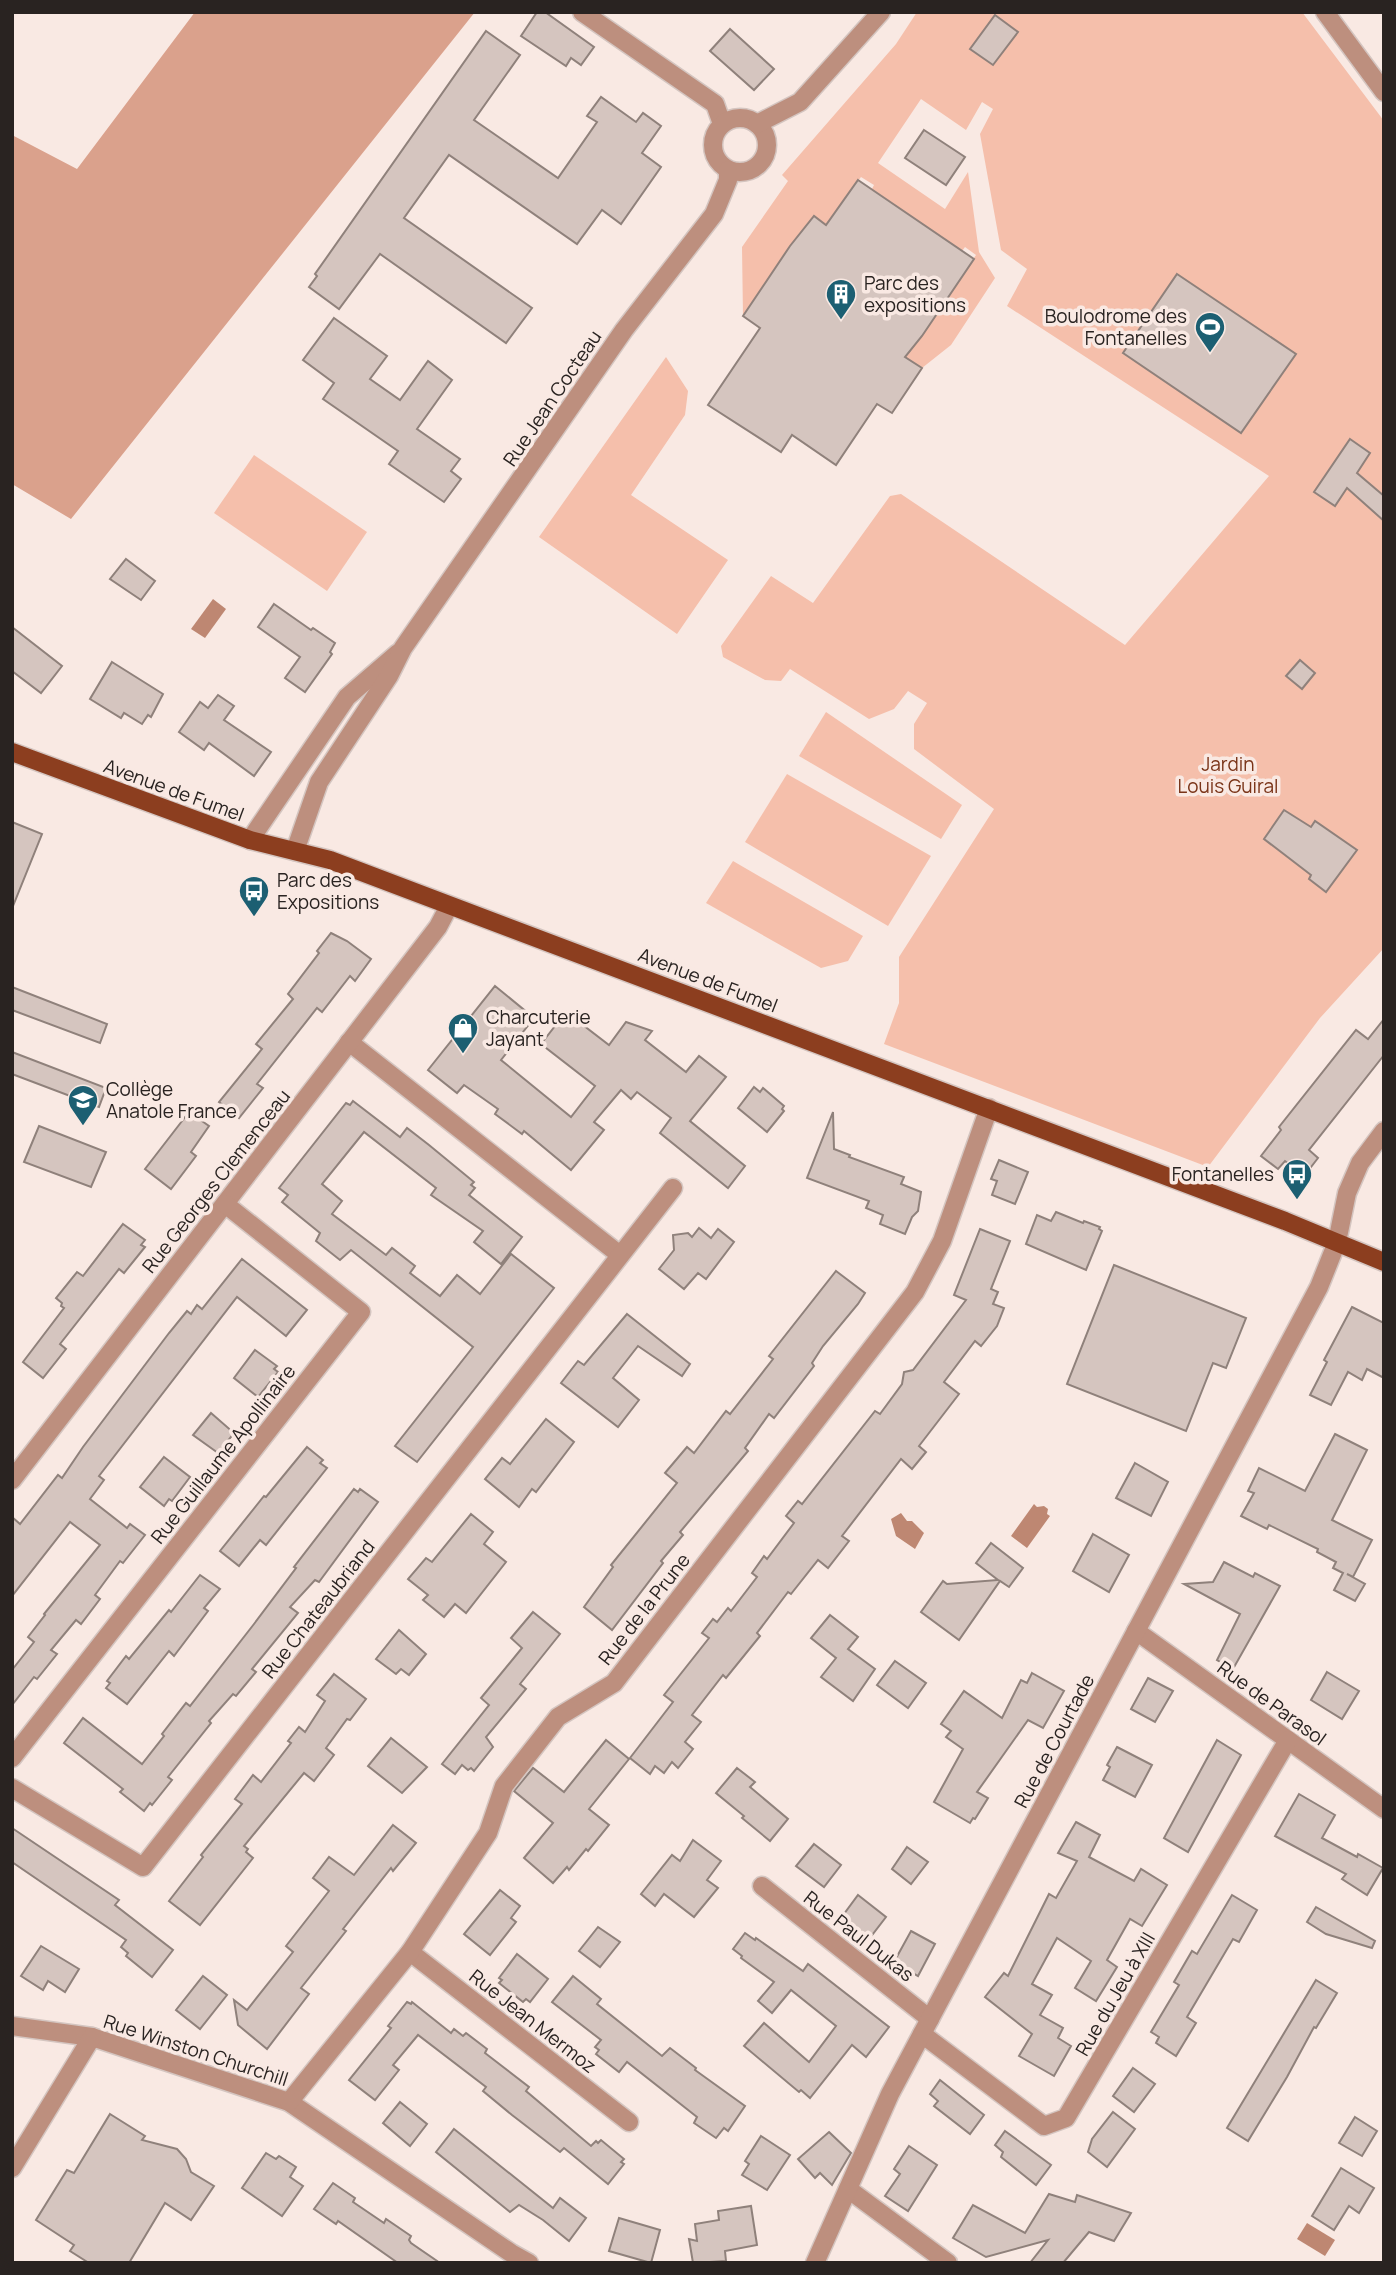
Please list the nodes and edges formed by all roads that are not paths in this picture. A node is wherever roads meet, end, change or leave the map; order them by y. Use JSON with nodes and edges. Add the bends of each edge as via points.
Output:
{"nodes":[{"id":1,"x":582,"y":12,"type":"edge"},
{"id":2,"x":881,"y":12,"type":"edge"},
{"id":3,"x":1325,"y":12,"type":"edge"},
{"id":4,"x":1384,"y":92,"type":"edge"},
{"id":5,"x":722,"y":124,"type":"junction"},
{"id":6,"x":757,"y":124,"type":"junction"},
{"id":7,"x":728,"y":170,"type":"junction"},
{"id":8,"x":403,"y":648,"type":"junction"},
{"id":9,"x":12,"y":752,"type":"edge"},
{"id":10,"x":250,"y":840,"type":"junction"},
{"id":11,"x":295,"y":851,"type":"junction"},
{"id":12,"x":449,"y":906,"type":"junction"},
{"id":13,"x":349,"y":1042,"type":"junction"},
{"id":14,"x":989,"y":1108,"type":"junction"},
{"id":15,"x":1384,"y":1132,"type":"edge"},
{"id":16,"x":673,"y":1188,"type":"dead end"},
{"id":17,"x":225,"y":1204,"type":"junction"},
{"id":18,"x":1336,"y":1242,"type":"junction"},
{"id":19,"x":620,"y":1255,"type":"junction"},
{"id":20,"x":1384,"y":1262,"type":"edge"},
{"id":21,"x":12,"y":1480,"type":"edge"},
{"id":22,"x":1136,"y":1631,"type":"junction"},
{"id":23,"x":1288,"y":1740,"type":"junction"},
{"id":24,"x":12,"y":1758,"type":"edge"},
{"id":25,"x":12,"y":1788,"type":"edge"},
{"id":26,"x":1384,"y":1808,"type":"edge"},
{"id":27,"x":762,"y":1886,"type":"dead end"},
{"id":28,"x":411,"y":1952,"type":"junction"},
{"id":29,"x":12,"y":2026,"type":"edge"},
{"id":30,"x":926,"y":2027,"type":"junction"},
{"id":31,"x":92,"y":2037,"type":"junction"},
{"id":32,"x":289,"y":2102,"type":"junction"},
{"id":33,"x":629,"y":2122,"type":"dead end"},
{"id":34,"x":12,"y":2168,"type":"edge"},
{"id":35,"x":848,"y":2189,"type":"junction"},
{"id":36,"x":812,"y":2260,"type":"edge"},
{"id":37,"x":529,"y":2263,"type":"edge"},
{"id":38,"x":948,"y":2263,"type":"edge"}],
"edges":[{"from":1,"to":5,"type":"street","via":[[715,104]]},
{"from":2,"to":6,"type":"street","via":[[800,102]]},
{"from":3,"to":4,"type":"street"},
{"from":5,"to":6,"type":"street","via":[[739,118]]},
{"from":5,"to":7,"type":"street","via":[[713,149]]},
{"from":6,"to":7,"type":"street","via":[[766,138],[761,163],[746,172]]},
{"from":7,"to":8,"type":"street","name":"Rue Jean Cocteau","via":[[714,214],[624,330]]},
{"from":8,"to":10,"type":"street","name":"Rue Jean Cocteau","via":[[347,697]]},
{"from":8,"to":11,"type":"street","name":"Rue Jean Cocteau","via":[[320,782]]},
{"from":9,"to":10,"type":"main road","name":"Avenue de Fumel"},
{"from":10,"to":11,"type":"main road","name":"Avenue de Fumel"},
{"from":11,"to":12,"type":"main road","name":"Avenue de Fumel"},
{"from":12,"to":13,"type":"street","name":"Rue Georges Clemenceau","via":[[438,927]]},
{"from":12,"to":14,"type":"main road","name":"Avenue de Fumel"},
{"from":13,"to":17,"type":"street","name":"Rue Georges Clemenceau"},
{"from":13,"to":19,"type":"street"},
{"from":14,"to":18,"type":"main road","name":"Avenue de Fumel"},
{"from":14,"to":28,"type":"street","name":"Rue de la Prune","via":[[942,1241],[915,1292],[614,1683],[558,1717],[504,1786],[488,1833]]},
{"from":15,"to":18,"type":"street","name":"Rue de Courtade","via":[[1360,1163],[1347,1193]]},
{"from":16,"to":19,"type":"street","name":"Rue Chateaubriand"},
{"from":17,"to":21,"type":"street","name":"Rue Georges Clemenceau"},
{"from":17,"to":24,"type":"street","name":"Rue Guillaume Apollinaire","via":[[361,1312]]},
{"from":18,"to":20,"type":"main road","name":"Avenue de Fumel"},
{"from":18,"to":22,"type":"street","name":"Rue de Courtade","via":[[1319,1287]]},
{"from":19,"to":25,"type":"street","name":"Rue Chateaubriand","via":[[144,1867]]},
{"from":22,"to":23,"type":"street","name":"Rue de Parasol"},
{"from":22,"to":30,"type":"street","name":"Rue de Courtade"},
{"from":23,"to":26,"type":"street","name":"Rue de Parasol"},
{"from":23,"to":30,"type":"street","name":"Rue du Jeu à XIII","via":[[1066,2118],[1044,2126]]},
{"from":27,"to":30,"type":"street","name":"Rue Paul Dukas"},
{"from":28,"to":32,"type":"street","name":"Rue de la Prune"},
{"from":28,"to":33,"type":"street","name":"Rue Jean Mermoz"},
{"from":29,"to":31,"type":"street","name":"Rue Winston Churchill"},
{"from":30,"to":35,"type":"street","name":"Rue de Courtade"},
{"from":31,"to":32,"type":"street","name":"Rue Winston Churchill"},
{"from":31,"to":34,"type":"street"},
{"from":32,"to":37,"type":"street","name":"Rue Winston Churchill"},
{"from":35,"to":36,"type":"street","name":"Rue de Courtade"},
{"from":35,"to":38,"type":"street"}]}
